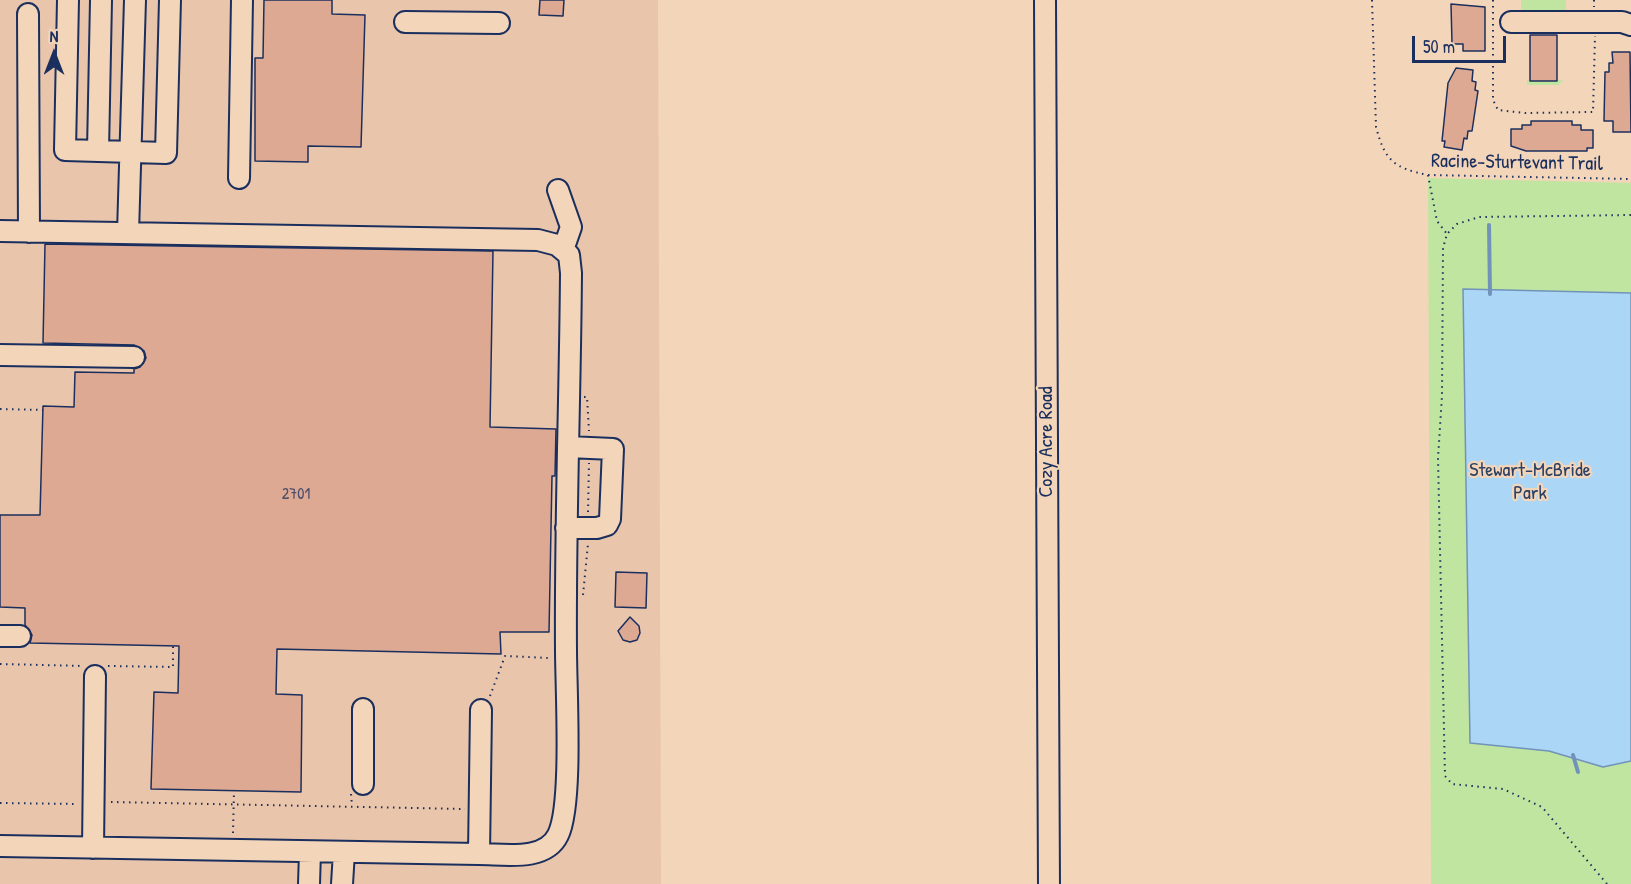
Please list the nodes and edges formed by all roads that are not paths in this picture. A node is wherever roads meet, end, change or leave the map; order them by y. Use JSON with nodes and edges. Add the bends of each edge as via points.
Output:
{"nodes":[{"id":1,"x":68,"y":0,"type":"edge"},
{"id":2,"x":101,"y":0,"type":"edge"},
{"id":3,"x":135,"y":0,"type":"edge"},
{"id":4,"x":170,"y":0,"type":"edge"},
{"id":5,"x":242,"y":0,"type":"edge"},
{"id":6,"x":1044,"y":0,"type":"edge"},
{"id":7,"x":28,"y":14,"type":"dead end"},
{"id":8,"x":405,"y":22,"type":"dead end"},
{"id":9,"x":1511,"y":22,"type":"dead end"},
{"id":10,"x":1628,"y":22,"type":"edge"},
{"id":11,"x":500,"y":23,"type":"dead end"},
{"id":12,"x":98,"y":151,"type":"junction"},
{"id":13,"x":130,"y":152,"type":"junction"},
{"id":14,"x":239,"y":178,"type":"dead end"},
{"id":15,"x":558,"y":190,"type":"dead end"},
{"id":16,"x":0,"y":231,"type":"edge"},
{"id":17,"x":29,"y":232,"type":"junction"},
{"id":18,"x":128,"y":233,"type":"junction"},
{"id":19,"x":563,"y":249,"type":"junction"},
{"id":20,"x":0,"y":355,"type":"edge"},
{"id":21,"x":134,"y":357,"type":"dead end"},
{"id":22,"x":568,"y":447,"type":"junction"},
{"id":23,"x":566,"y":528,"type":"junction"},
{"id":24,"x":0,"y":636,"type":"edge"},
{"id":25,"x":20,"y":636,"type":"dead end"},
{"id":26,"x":95,"y":676,"type":"dead end"},
{"id":27,"x":484,"y":706,"type":"road end"},
{"id":28,"x":363,"y":709,"type":"dead end"},
{"id":29,"x":363,"y":784,"type":"dead end"},
{"id":30,"x":0,"y":846,"type":"edge"},
{"id":31,"x":93,"y":848,"type":"junction"},
{"id":32,"x":310,"y":852,"type":"junction"},
{"id":33,"x":344,"y":852,"type":"junction"},
{"id":34,"x":479,"y":854,"type":"junction"},
{"id":35,"x":309,"y":884,"type":"edge"},
{"id":36,"x":342,"y":884,"type":"edge"},
{"id":37,"x":1049,"y":884,"type":"edge"}],
"edges":[{"from":1,"to":12,"type":"street","via":[[65,150]]},
{"from":2,"to":12,"type":"street"},
{"from":3,"to":13,"type":"street"},
{"from":4,"to":13,"type":"street","via":[[166,153]]},
{"from":5,"to":14,"type":"street"},
{"from":6,"to":37,"type":"street","name":"Cozy Acre Road"},
{"from":7,"to":17,"type":"street"},
{"from":8,"to":11,"type":"street"},
{"from":9,"to":10,"type":"street"},
{"from":12,"to":13,"type":"street"},
{"from":13,"to":18,"type":"street"},
{"from":15,"to":19,"type":"street","via":[[571,227]]},
{"from":16,"to":17,"type":"street"},
{"from":17,"to":18,"type":"street"},
{"from":18,"to":19,"type":"street","via":[[538,240]]},
{"from":19,"to":22,"type":"street","via":[[569,255],[571,273]]},
{"from":20,"to":21,"type":"street"},
{"from":22,"to":23,"type":"street"},
{"from":22,"to":23,"type":"street","via":[[613,449],[607,525]]},
{"from":23,"to":34,"type":"street","via":[[563,820],[549,847],[532,854]]},
{"from":24,"to":25,"type":"street"},
{"from":26,"to":31,"type":"street"},
{"from":27,"to":34,"type":"street"},
{"from":28,"to":29,"type":"street"},
{"from":30,"to":31,"type":"street"},
{"from":31,"to":32,"type":"street"},
{"from":32,"to":33,"type":"street"},
{"from":32,"to":35,"type":"street"},
{"from":33,"to":34,"type":"street"},
{"from":33,"to":36,"type":"street"}]}
